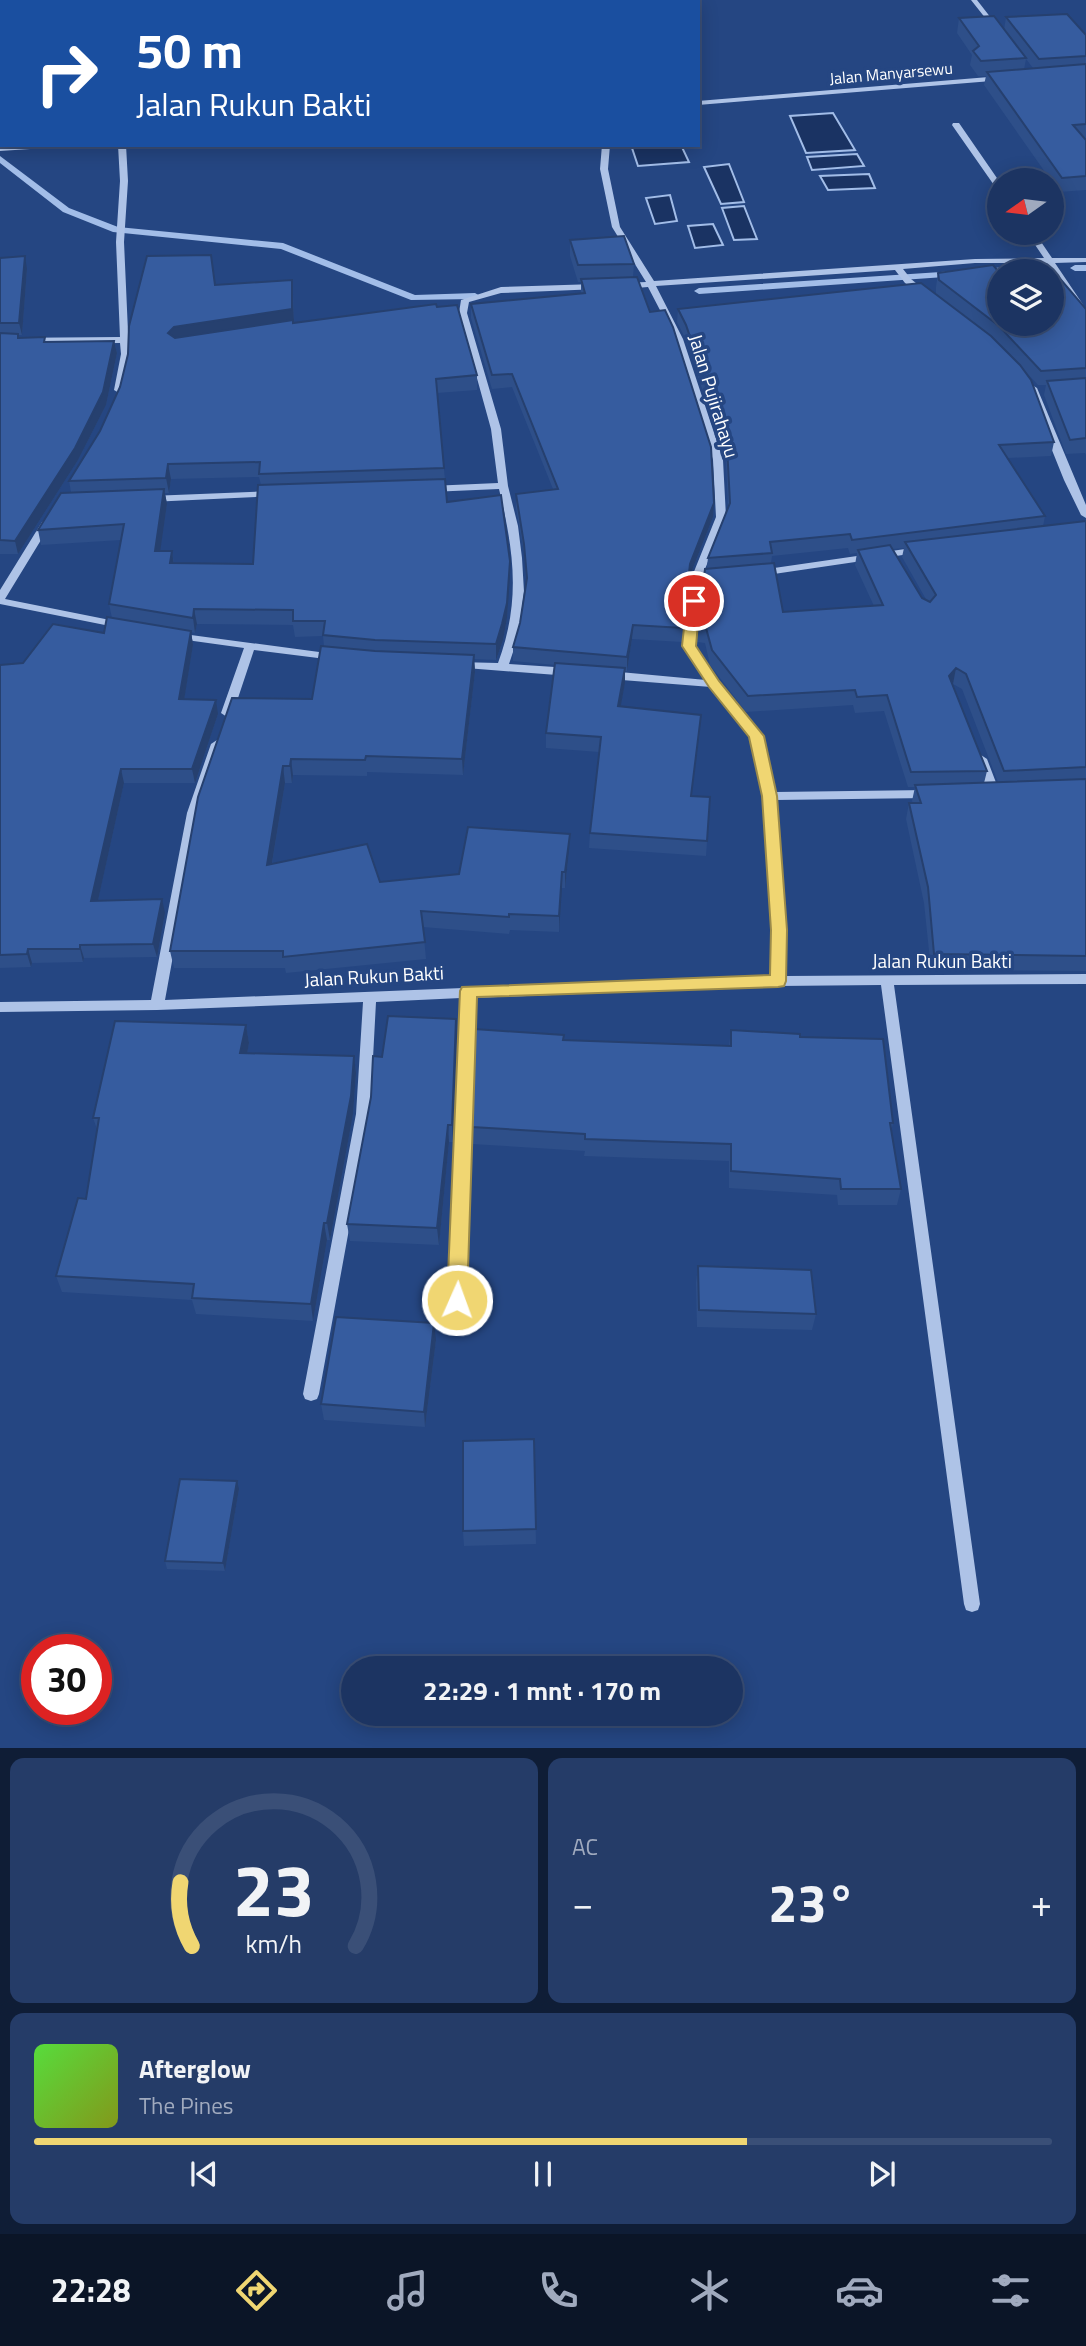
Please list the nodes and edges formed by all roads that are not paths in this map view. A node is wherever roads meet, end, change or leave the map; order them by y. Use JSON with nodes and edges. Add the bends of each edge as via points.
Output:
{"nodes":[{"id":1,"x":974,"y":0,"type":"edge"},
{"id":2,"x":999,"y":33,"type":"edge"},
{"id":3,"x":1006,"y":78,"type":"edge"},
{"id":4,"x":700,"y":103,"type":"edge"},
{"id":5,"x":956,"y":124,"type":"dead end"},
{"id":6,"x":30,"y":147,"type":"edge"},
{"id":7,"x":121,"y":147,"type":"edge"},
{"id":8,"x":606,"y":147,"type":"edge"},
{"id":9,"x":0,"y":149,"type":"edge"},
{"id":10,"x":987,"y":169,"type":"edge"},
{"id":11,"x":1039,"y":245,"type":"edge"},
{"id":12,"x":1048,"y":258,"type":"junction"},
{"id":13,"x":1086,"y":260,"type":"edge"},
{"id":14,"x":899,"y":269,"type":"junction"},
{"id":15,"x":908,"y":281,"type":"joint"},
{"id":16,"x":651,"y":284,"type":"junction"},
{"id":17,"x":929,"y":298,"type":"edge"},
{"id":18,"x":458,"y":312,"type":"joint"},
{"id":19,"x":1086,"y":314,"type":"edge"},
{"id":20,"x":124,"y":340,"type":"junction"},
{"id":21,"x":0,"y":341,"type":"edge"},
{"id":22,"x":1048,"y":390,"type":"edge"},
{"id":23,"x":113,"y":406,"type":"edge"},
{"id":24,"x":503,"y":486,"type":"junction"},
{"id":25,"x":420,"y":489,"type":"edge"},
{"id":26,"x":281,"y":494,"type":"edge"},
{"id":27,"x":143,"y":499,"type":"edge"},
{"id":28,"x":53,"y":513,"type":"edge"},
{"id":29,"x":1086,"y":514,"type":"edge"},
{"id":30,"x":928,"y":548,"type":"edge"},
{"id":31,"x":892,"y":553,"type":"junction"},
{"id":32,"x":899,"y":565,"type":"edge"},
{"id":33,"x":749,"y":574,"type":"edge"},
{"id":34,"x":709,"y":578,"type":"edge"},
{"id":35,"x":696,"y":579,"type":"junction"},
{"id":36,"x":0,"y":599,"type":"edge"},
{"id":37,"x":136,"y":629,"type":"edge"},
{"id":38,"x":162,"y":634,"type":"edge"},
{"id":39,"x":250,"y":646,"type":"junction"},
{"id":40,"x":346,"y":659,"type":"edge"},
{"id":41,"x":450,"y":665,"type":"edge"},
{"id":42,"x":502,"y":667,"type":"junction"},
{"id":43,"x":584,"y":673,"type":"edge"},
{"id":44,"x":598,"y":674,"type":"edge"},
{"id":45,"x":714,"y":684,"type":"junction"},
{"id":46,"x":224,"y":723,"type":"edge"},
{"id":47,"x":219,"y":736,"type":"edge"},
{"id":48,"x":974,"y":741,"type":"edge"},
{"id":49,"x":941,"y":793,"type":"edge"},
{"id":50,"x":981,"y":793,"type":"edge"},
{"id":51,"x":769,"y":796,"type":"junction"},
{"id":52,"x":1086,"y":979,"type":"edge"},
{"id":53,"x":887,"y":980,"type":"junction"},
{"id":54,"x":778,"y":981,"type":"junction"},
{"id":55,"x":468,"y":991,"type":"junction"},
{"id":56,"x":370,"y":996,"type":"junction"},
{"id":57,"x":157,"y":1005,"type":"junction"},
{"id":58,"x":0,"y":1007,"type":"edge"},
{"id":59,"x":457,"y":1300,"type":"dead end"},
{"id":60,"x":311,"y":1394,"type":"dead end"},
{"id":61,"x":972,"y":1604,"type":"dead end"}],
"edges":[{"from":1,"to":2,"type":"street"},
{"from":3,"to":4,"type":"street","name":"Jalan Manyarsewu"},
{"from":5,"to":10,"type":"street"},
{"from":6,"to":9,"type":"street"},
{"from":7,"to":20,"type":"street"},
{"from":8,"to":16,"type":"street","name":"Jalan Pujirahayu","via":[[604,169],[615,228]]},
{"from":11,"to":12,"type":"street"},
{"from":12,"to":13,"type":"street"},
{"from":12,"to":14,"type":"street"},
{"from":12,"to":19,"type":"street"},
{"from":14,"to":15,"type":"street"},
{"from":14,"to":16,"type":"street"},
{"from":15,"to":17,"type":"street"},
{"from":16,"to":18,"type":"street","via":[[501,290],[465,300]]},
{"from":16,"to":35,"type":"street","name":"Jalan Pujirahayu","via":[[679,339],[718,460],[721,517]]},
{"from":18,"to":24,"type":"street","via":[[496,429]]},
{"from":20,"to":21,"type":"street"},
{"from":20,"to":23,"type":"street","via":[[122,381]]},
{"from":22,"to":29,"type":"street","via":[[1032,387]]},
{"from":24,"to":25,"type":"street"},
{"from":24,"to":42,"type":"street","via":[[513,526],[519,592],[513,637]]},
{"from":26,"to":27,"type":"street"},
{"from":28,"to":36,"type":"street"},
{"from":30,"to":31,"type":"street"},
{"from":31,"to":32,"type":"street"},
{"from":31,"to":33,"type":"street"},
{"from":34,"to":35,"type":"street"},
{"from":35,"to":45,"type":"street","name":"Jalan Pujirahayu","via":[[689,646]]},
{"from":36,"to":37,"type":"street"},
{"from":38,"to":39,"type":"street"},
{"from":39,"to":40,"type":"street"},
{"from":39,"to":46,"type":"street"},
{"from":41,"to":42,"type":"street"},
{"from":42,"to":43,"type":"street"},
{"from":44,"to":45,"type":"street"},
{"from":45,"to":51,"type":"street","name":"Jalan Pujirahayu","via":[[756,736]]},
{"from":47,"to":57,"type":"street","via":[[193,813]]},
{"from":48,"to":50,"type":"street","via":[[1000,793]]},
{"from":49,"to":51,"type":"street"},
{"from":51,"to":54,"type":"street","name":"Jalan Pujirahayu"},
{"from":52,"to":53,"type":"street","name":"Jalan Rukun Bakti"},
{"from":53,"to":54,"type":"street","name":"Jalan Rukun Bakti"},
{"from":53,"to":61,"type":"street"},
{"from":54,"to":55,"type":"street","name":"Jalan Rukun Bakti"},
{"from":55,"to":56,"type":"street","name":"Jalan Rukun Bakti"},
{"from":55,"to":59,"type":"street"},
{"from":56,"to":57,"type":"street","name":"Jalan Rukun Bakti"},
{"from":56,"to":60,"type":"street","via":[[363,1114]]},
{"from":57,"to":58,"type":"street","name":"Jalan Rukun Bakti"}]}
